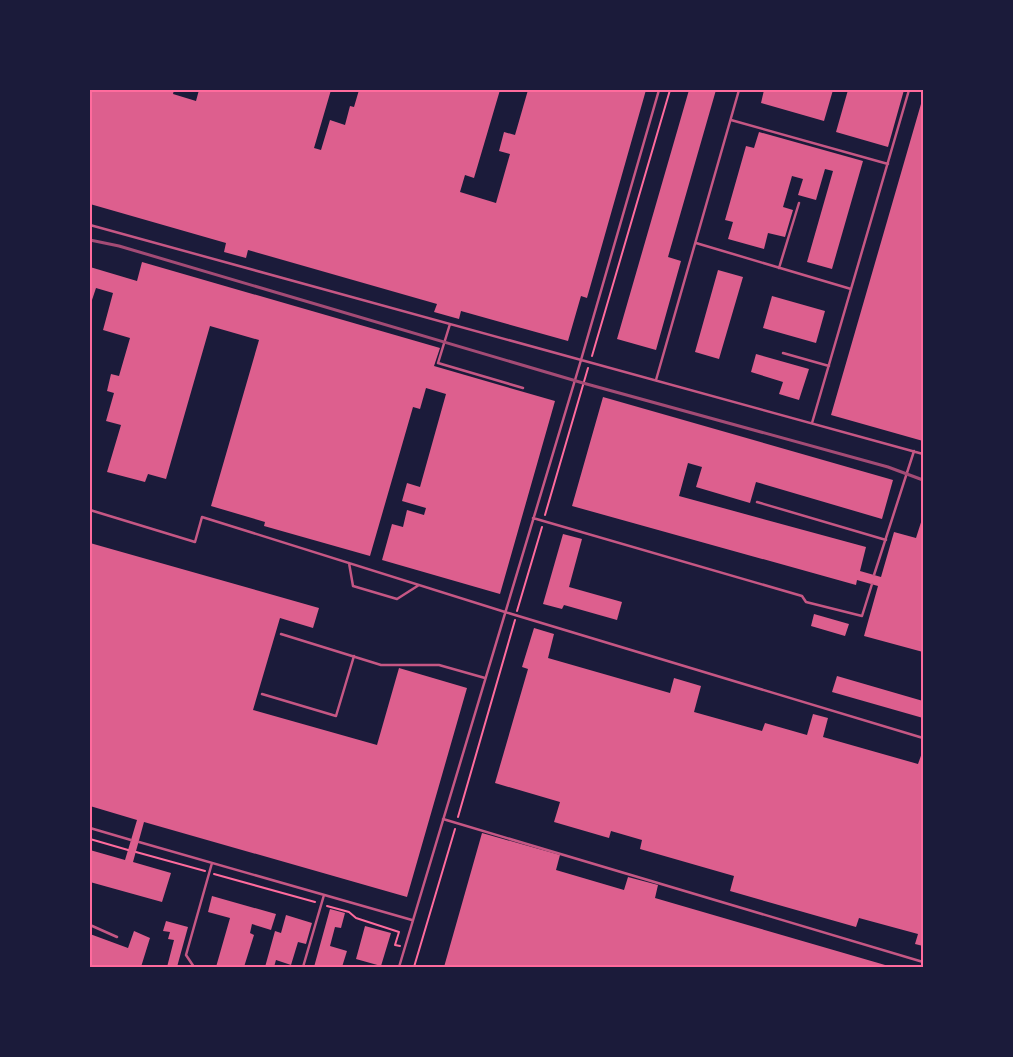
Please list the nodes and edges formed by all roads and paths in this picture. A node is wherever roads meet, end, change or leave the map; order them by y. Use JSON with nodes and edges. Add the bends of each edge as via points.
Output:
{"nodes":[{"id":1,"x":659,"y":90,"type":"edge"},
{"id":2,"x":670,"y":90,"type":"edge"},
{"id":3,"x":739,"y":90,"type":"edge"},
{"id":4,"x":910,"y":90,"type":"edge"},
{"id":5,"x":731,"y":120,"type":"junction"},
{"id":6,"x":888,"y":164,"type":"junction"},
{"id":7,"x":799,"y":203,"type":"dead end"},
{"id":8,"x":90,"y":225,"type":"edge"},
{"id":9,"x":696,"y":243,"type":"junction"},
{"id":10,"x":779,"y":268,"type":"junction"},
{"id":11,"x":851,"y":289,"type":"junction"},
{"id":12,"x":450,"y":324,"type":"junction"},
{"id":13,"x":783,"y":354,"type":"dead end"},
{"id":14,"x":581,"y":360,"type":"junction"},
{"id":15,"x":590,"y":362,"type":"junction"},
{"id":16,"x":829,"y":366,"type":"junction"},
{"id":17,"x":656,"y":380,"type":"junction"},
{"id":18,"x":523,"y":388,"type":"dead end"},
{"id":19,"x":812,"y":423,"type":"junction"},
{"id":20,"x":914,"y":451,"type":"junction"},
{"id":21,"x":923,"y":454,"type":"edge"},
{"id":22,"x":757,"y":502,"type":"dead end"},
{"id":23,"x":90,"y":510,"type":"edge"},
{"id":24,"x":533,"y":518,"type":"junction"},
{"id":25,"x":543,"y":520,"type":"junction"},
{"id":26,"x":886,"y":540,"type":"junction"},
{"id":27,"x":349,"y":563,"type":"junction"},
{"id":28,"x":874,"y":575,"type":"dead end"},
{"id":29,"x":872,"y":584,"type":"dead end"},
{"id":30,"x":419,"y":585,"type":"junction"},
{"id":31,"x":505,"y":612,"type":"junction"},
{"id":32,"x":516,"y":615,"type":"junction"},
{"id":33,"x":521,"y":623,"type":"dead end"},
{"id":34,"x":281,"y":634,"type":"dead end"},
{"id":35,"x":354,"y":656,"type":"junction"},
{"id":36,"x":485,"y":678,"type":"junction"},
{"id":37,"x":262,"y":694,"type":"dead end"},
{"id":38,"x":923,"y":738,"type":"edge"},
{"id":39,"x":443,"y":819,"type":"junction"},
{"id":40,"x":456,"y":823,"type":"junction"},
{"id":41,"x":90,"y":828,"type":"edge"},
{"id":42,"x":90,"y":840,"type":"edge"},
{"id":43,"x":131,"y":840,"type":"dead end"},
{"id":44,"x":139,"y":842,"type":"dead end"},
{"id":45,"x":128,"y":850,"type":"dead end"},
{"id":46,"x":136,"y":852,"type":"dead end"},
{"id":47,"x":212,"y":863,"type":"junction"},
{"id":48,"x":209,"y":873,"type":"junction"},
{"id":49,"x":324,"y":895,"type":"junction"},
{"id":50,"x":322,"y":904,"type":"junction"},
{"id":51,"x":412,"y":920,"type":"junction"},
{"id":52,"x":90,"y":925,"type":"edge"},
{"id":53,"x":117,"y":937,"type":"dead end"},
{"id":54,"x":404,"y":948,"type":"junction"},
{"id":55,"x":418,"y":952,"type":"junction"},
{"id":56,"x":923,"y":962,"type":"edge"},
{"id":57,"x":194,"y":967,"type":"edge"},
{"id":58,"x":303,"y":967,"type":"edge"},
{"id":59,"x":399,"y":967,"type":"edge"},
{"id":60,"x":414,"y":967,"type":"edge"}],
"edges":[{"from":1,"to":14,"type":"lane"},
{"from":2,"to":15,"type":"path"},
{"from":3,"to":5,"type":"lane"},
{"from":4,"to":6,"type":"lane"},
{"from":5,"to":6,"type":"lane"},
{"from":5,"to":9,"type":"lane"},
{"from":6,"to":11,"type":"lane"},
{"from":7,"to":10,"type":"lane"},
{"from":8,"to":12,"type":"lane"},
{"from":9,"to":10,"type":"lane"},
{"from":9,"to":17,"type":"lane"},
{"from":10,"to":11,"type":"lane"},
{"from":11,"to":16,"type":"lane"},
{"from":12,"to":14,"type":"lane"},
{"from":12,"to":18,"type":"lane","via":[[438,363]]},
{"from":13,"to":16,"type":"lane"},
{"from":14,"to":15,"type":"lane"},
{"from":14,"to":24,"type":"lane"},
{"from":15,"to":17,"type":"lane"},
{"from":15,"to":25,"type":"path"},
{"from":16,"to":19,"type":"lane"},
{"from":17,"to":19,"type":"lane"},
{"from":19,"to":20,"type":"lane"},
{"from":20,"to":21,"type":"lane"},
{"from":20,"to":26,"type":"lane"},
{"from":22,"to":26,"type":"lane"},
{"from":23,"to":27,"type":"lane","via":[[195,542],[202,517]]},
{"from":24,"to":25,"type":"lane"},
{"from":24,"to":31,"type":"lane"},
{"from":25,"to":29,"type":"lane","via":[[802,596],[806,602],[862,616]]},
{"from":25,"to":32,"type":"path"},
{"from":26,"to":28,"type":"lane"},
{"from":27,"to":30,"type":"lane"},
{"from":27,"to":30,"type":"lane","via":[[353,586],[397,599]]},
{"from":30,"to":31,"type":"lane"},
{"from":31,"to":32,"type":"lane"},
{"from":31,"to":36,"type":"lane"},
{"from":32,"to":33,"type":"path"},
{"from":32,"to":38,"type":"lane"},
{"from":32,"to":40,"type":"path"},
{"from":34,"to":35,"type":"lane"},
{"from":35,"to":36,"type":"lane","via":[[381,665],[439,665]]},
{"from":35,"to":37,"type":"lane","via":[[336,716]]},
{"from":36,"to":39,"type":"lane"},
{"from":39,"to":40,"type":"lane"},
{"from":39,"to":51,"type":"lane"},
{"from":40,"to":55,"type":"path"},
{"from":40,"to":56,"type":"lane"},
{"from":41,"to":43,"type":"lane"},
{"from":42,"to":45,"type":"path"},
{"from":44,"to":47,"type":"lane"},
{"from":46,"to":48,"type":"path"},
{"from":47,"to":48,"type":"lane"},
{"from":47,"to":49,"type":"lane"},
{"from":48,"to":50,"type":"path"},
{"from":48,"to":57,"type":"lane","via":[[186,955]]},
{"from":49,"to":50,"type":"lane"},
{"from":49,"to":51,"type":"lane"},
{"from":50,"to":54,"type":"path","via":[[399,932],[395,945]]},
{"from":50,"to":58,"type":"lane"},
{"from":51,"to":54,"type":"lane"},
{"from":52,"to":53,"type":"lane"},
{"from":54,"to":55,"type":"path"},
{"from":54,"to":59,"type":"lane"},
{"from":55,"to":60,"type":"path"}]}
